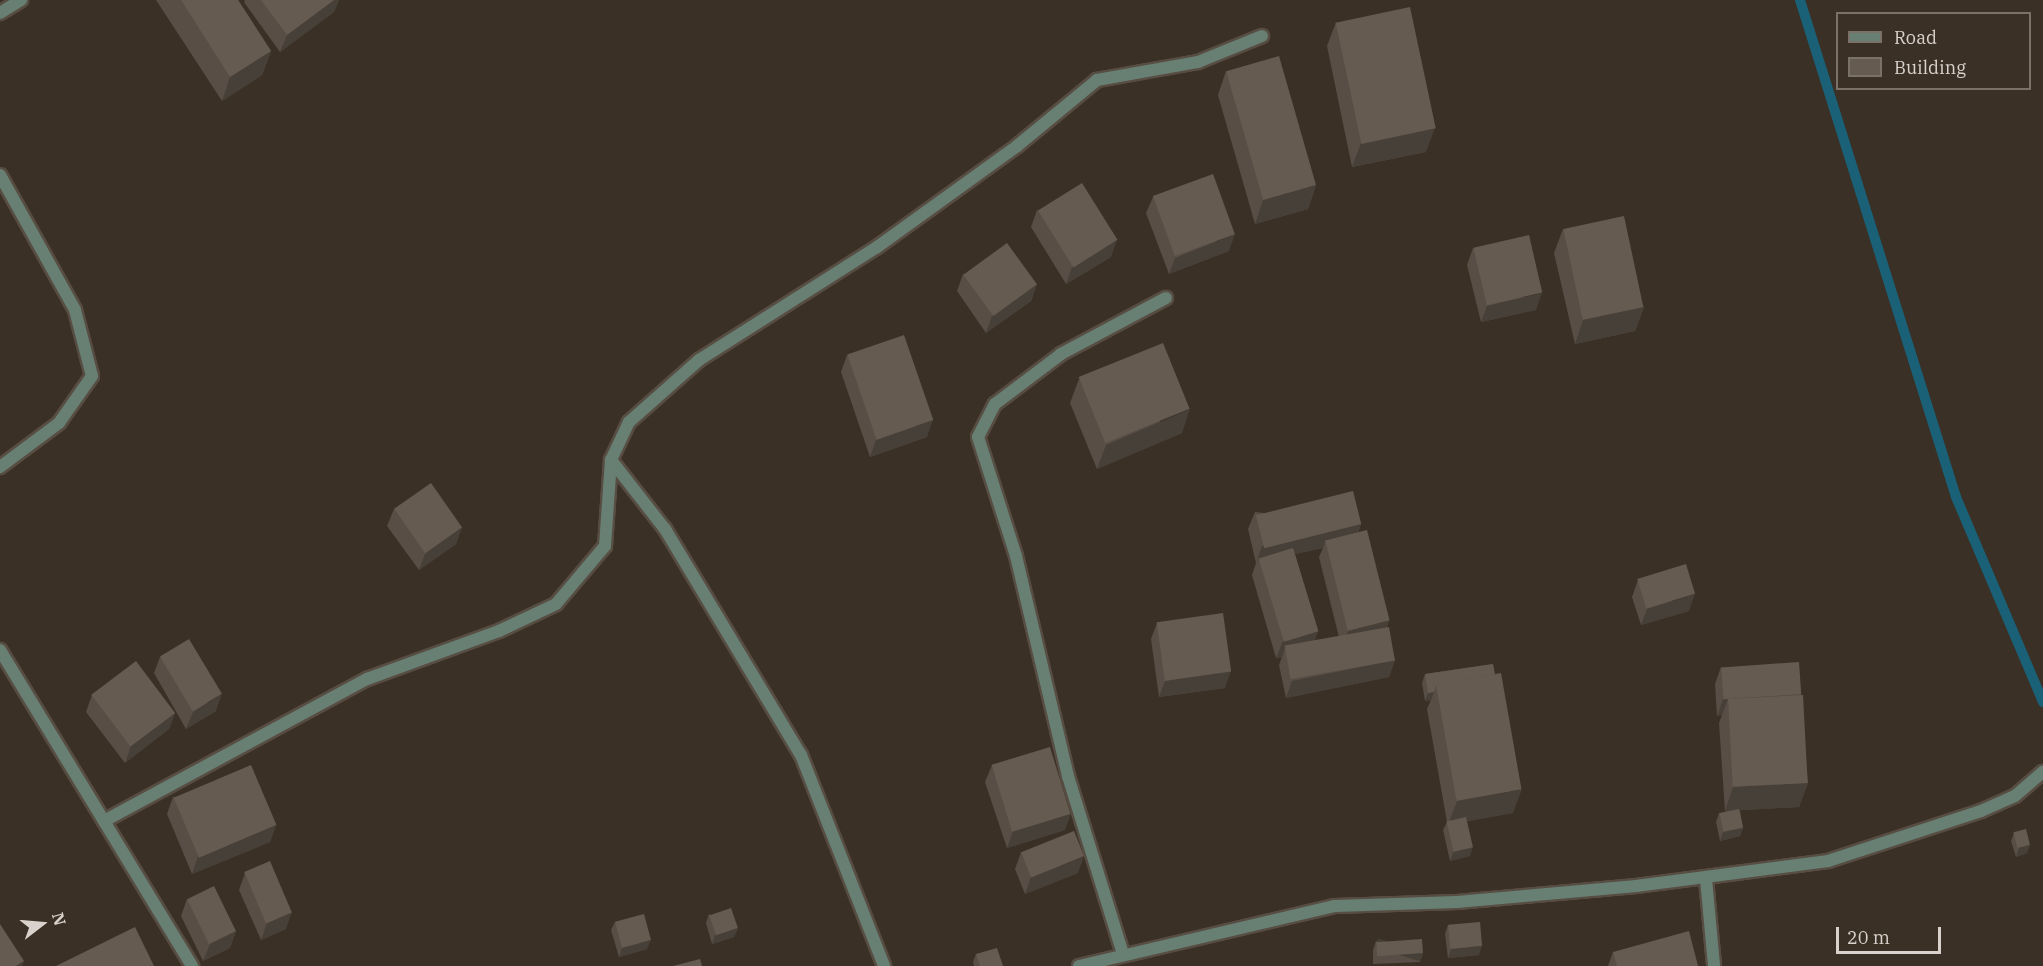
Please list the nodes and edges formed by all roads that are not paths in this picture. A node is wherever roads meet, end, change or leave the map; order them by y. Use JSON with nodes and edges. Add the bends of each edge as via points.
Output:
{"nodes":[{"id":1,"x":21,"y":0,"type":"edge"},
{"id":2,"x":0,"y":13,"type":"edge"},
{"id":3,"x":1262,"y":36,"type":"dead end"},
{"id":4,"x":0,"y":176,"type":"edge"},
{"id":5,"x":1166,"y":298,"type":"dead end"},
{"id":6,"x":611,"y":460,"type":"junction"},
{"id":7,"x":0,"y":467,"type":"edge"},
{"id":8,"x":0,"y":650,"type":"edge"},
{"id":9,"x":2043,"y":772,"type":"edge"},
{"id":10,"x":104,"y":821,"type":"junction"},
{"id":11,"x":1706,"y":879,"type":"junction"},
{"id":12,"x":1123,"y":954,"type":"junction"},
{"id":13,"x":192,"y":966,"type":"edge"},
{"id":14,"x":884,"y":966,"type":"edge"},
{"id":15,"x":1079,"y":966,"type":"edge"},
{"id":16,"x":1714,"y":966,"type":"edge"}],
"edges":[{"from":1,"to":2,"type":"street"},
{"from":3,"to":6,"type":"street","via":[[1198,62],[1097,80],[1017,146],[877,247],[699,360],[629,422]]},
{"from":4,"to":7,"type":"street","via":[[75,310],[92,376],[59,423]]},
{"from":5,"to":12,"type":"street","via":[[1061,354],[995,404],[978,436],[1016,556],[1068,776]]},
{"from":6,"to":10,"type":"street","via":[[605,546],[556,604],[499,631],[367,679]]},
{"from":6,"to":14,"type":"street","via":[[665,529],[801,755]]},
{"from":8,"to":10,"type":"street"},
{"from":9,"to":11,"type":"street","via":[[2015,796],[1981,811],[1828,861]]},
{"from":10,"to":13,"type":"street"},
{"from":11,"to":12,"type":"street","via":[[1457,902],[1335,906]]},
{"from":11,"to":16,"type":"street"},
{"from":12,"to":15,"type":"street"}]}
